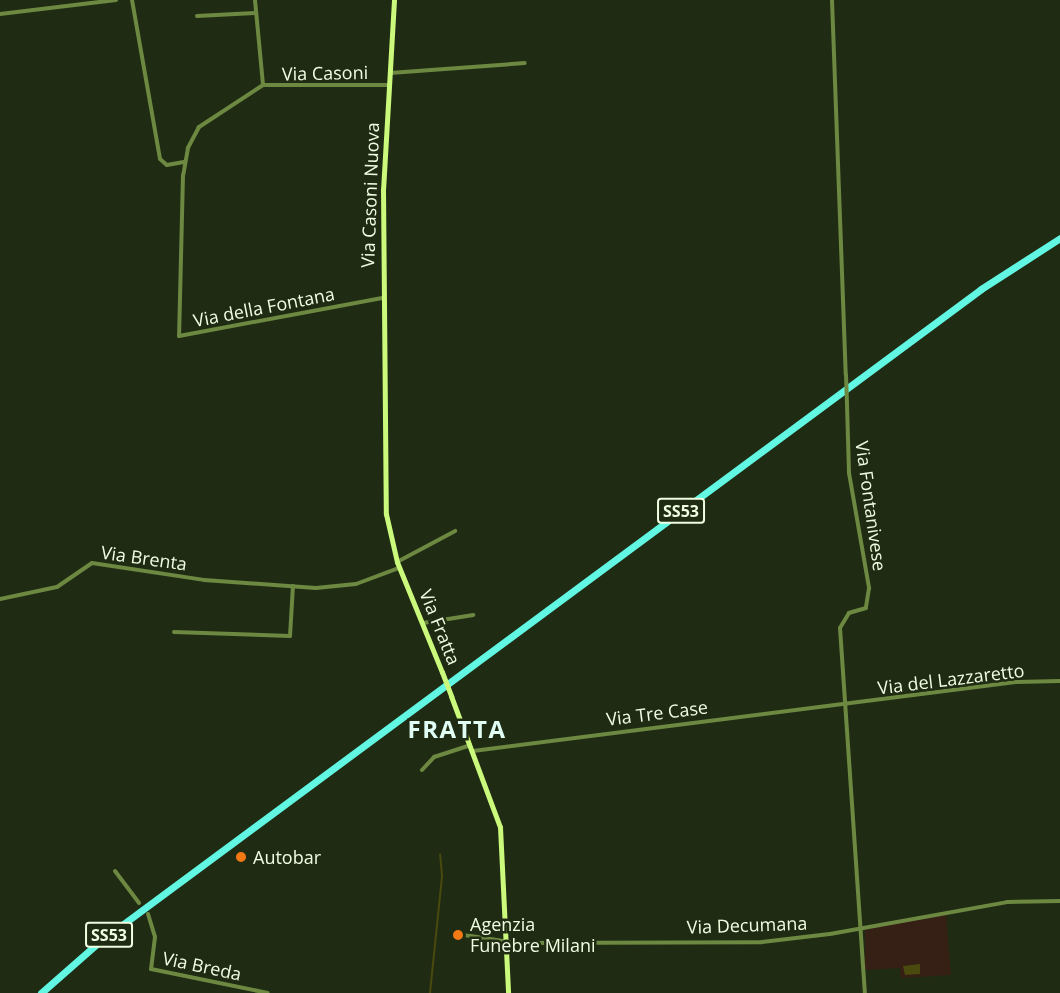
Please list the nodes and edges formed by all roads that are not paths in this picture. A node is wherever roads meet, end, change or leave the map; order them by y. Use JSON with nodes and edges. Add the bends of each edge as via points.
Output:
{"nodes":[{"id":1,"x":116,"y":0,"type":"edge"},
{"id":2,"x":132,"y":0,"type":"edge"},
{"id":3,"x":255,"y":0,"type":"edge"},
{"id":4,"x":394,"y":0,"type":"edge"},
{"id":5,"x":832,"y":0,"type":"edge"},
{"id":6,"x":255,"y":13,"type":"junction"},
{"id":7,"x":0,"y":14,"type":"edge"},
{"id":8,"x":197,"y":16,"type":"dead end"},
{"id":9,"x":525,"y":63,"type":"dead end"},
{"id":10,"x":390,"y":73,"type":"junction"},
{"id":11,"x":263,"y":85,"type":"junction"},
{"id":12,"x":389,"y":85,"type":"junction"},
{"id":13,"x":184,"y":162,"type":"junction"},
{"id":14,"x":1060,"y":238,"type":"edge"},
{"id":15,"x":383,"y":298,"type":"junction"},
{"id":16,"x":383,"y":318,"type":"joint"},
{"id":17,"x":455,"y":531,"type":"dead end"},
{"id":18,"x":398,"y":565,"type":"junction"},
{"id":19,"x":293,"y":586,"type":"junction"},
{"id":20,"x":0,"y":599,"type":"edge"},
{"id":21,"x":473,"y":615,"type":"dead end"},
{"id":22,"x":423,"y":623,"type":"junction"},
{"id":23,"x":174,"y":632,"type":"dead end"},
{"id":24,"x":1060,"y":681,"type":"edge"},
{"id":25,"x":845,"y":705,"type":"junction"},
{"id":26,"x":472,"y":748,"type":"junction"},
{"id":27,"x":422,"y":770,"type":"dead end"},
{"id":28,"x":115,"y":871,"type":"dead end"},
{"id":29,"x":1060,"y":901,"type":"edge"},
{"id":30,"x":140,"y":903,"type":"dead end"},
{"id":31,"x":148,"y":914,"type":"dead end"},
{"id":32,"x":860,"y":927,"type":"junction"},
{"id":33,"x":464,"y":935,"type":"dead end"},
{"id":34,"x":504,"y":942,"type":"junction"},
{"id":35,"x":44,"y":990,"type":"edge"},
{"id":36,"x":268,"y":993,"type":"edge"},
{"id":37,"x":508,"y":993,"type":"edge"},
{"id":38,"x":865,"y":993,"type":"edge"}],
"edges":[{"from":1,"to":7,"type":"street"},
{"from":2,"to":13,"type":"street","via":[[160,159],[167,165]]},
{"from":3,"to":6,"type":"street","name":"Via Casoni"},
{"from":4,"to":10,"type":"main road","name":"Via Casoni Nuova"},
{"from":5,"to":25,"type":"street","name":"Via Fontanivese","bridge":true,"via":[[849,473],[869,601],[866,608],[842,619]]},
{"from":6,"to":8,"type":"street"},
{"from":6,"to":11,"type":"street","name":"Via Casoni"},
{"from":9,"to":10,"type":"street"},
{"from":10,"to":12,"type":"main road","name":"Via Casoni Nuova"},
{"from":11,"to":12,"type":"street","name":"Via Casoni"},
{"from":11,"to":13,"type":"street","name":"Via della Fontana","via":[[199,127]]},
{"from":12,"to":15,"type":"main road","name":"Via Casoni Nuova","via":[[384,151]]},
{"from":13,"to":15,"type":"street","name":"Via della Fontana","via":[[179,336]]},
{"from":14,"to":35,"type":"highway","number":"SS53","via":[[973,295],[99,942]]},
{"from":15,"to":16,"type":"main road","name":"Via Casoni Nuova"},
{"from":16,"to":18,"type":"main road","name":"Via Fratta","via":[[386,514]]},
{"from":17,"to":18,"type":"street","name":"Via Brenta"},
{"from":18,"to":19,"type":"street","name":"Via Brenta","via":[[356,584]]},
{"from":18,"to":22,"type":"main road","name":"Via Fratta"},
{"from":19,"to":20,"type":"street","name":"Via Brenta","via":[[204,580],[92,563],[57,587]]},
{"from":19,"to":23,"type":"street","via":[[290,636]]},
{"from":21,"to":22,"type":"street"},
{"from":22,"to":26,"type":"main road","name":"Via Fratta","bridge":true},
{"from":24,"to":25,"type":"street","name":"Via del Lazzaretto","via":[[1016,682]]},
{"from":25,"to":26,"type":"street","name":"Via Tre Case"},
{"from":25,"to":32,"type":"street","name":"Via Fontanivese"},
{"from":26,"to":27,"type":"street","name":"Via Tre Case","via":[[434,757]]},
{"from":26,"to":34,"type":"main road","name":"Via Fratta","via":[[500,827]]},
{"from":28,"to":30,"type":"street"},
{"from":29,"to":32,"type":"street","name":"Via Decumana","via":[[1007,902]]},
{"from":31,"to":36,"type":"street","name":"Via Breda","via":[[154,937],[151,969]]},
{"from":32,"to":34,"type":"street","name":"Via Decumana","via":[[762,942]]},
{"from":32,"to":38,"type":"street","name":"Via Fontanivese"},
{"from":33,"to":34,"type":"street","name":"Via Decumana"},
{"from":34,"to":37,"type":"main road","name":"Via Fratta"}]}
